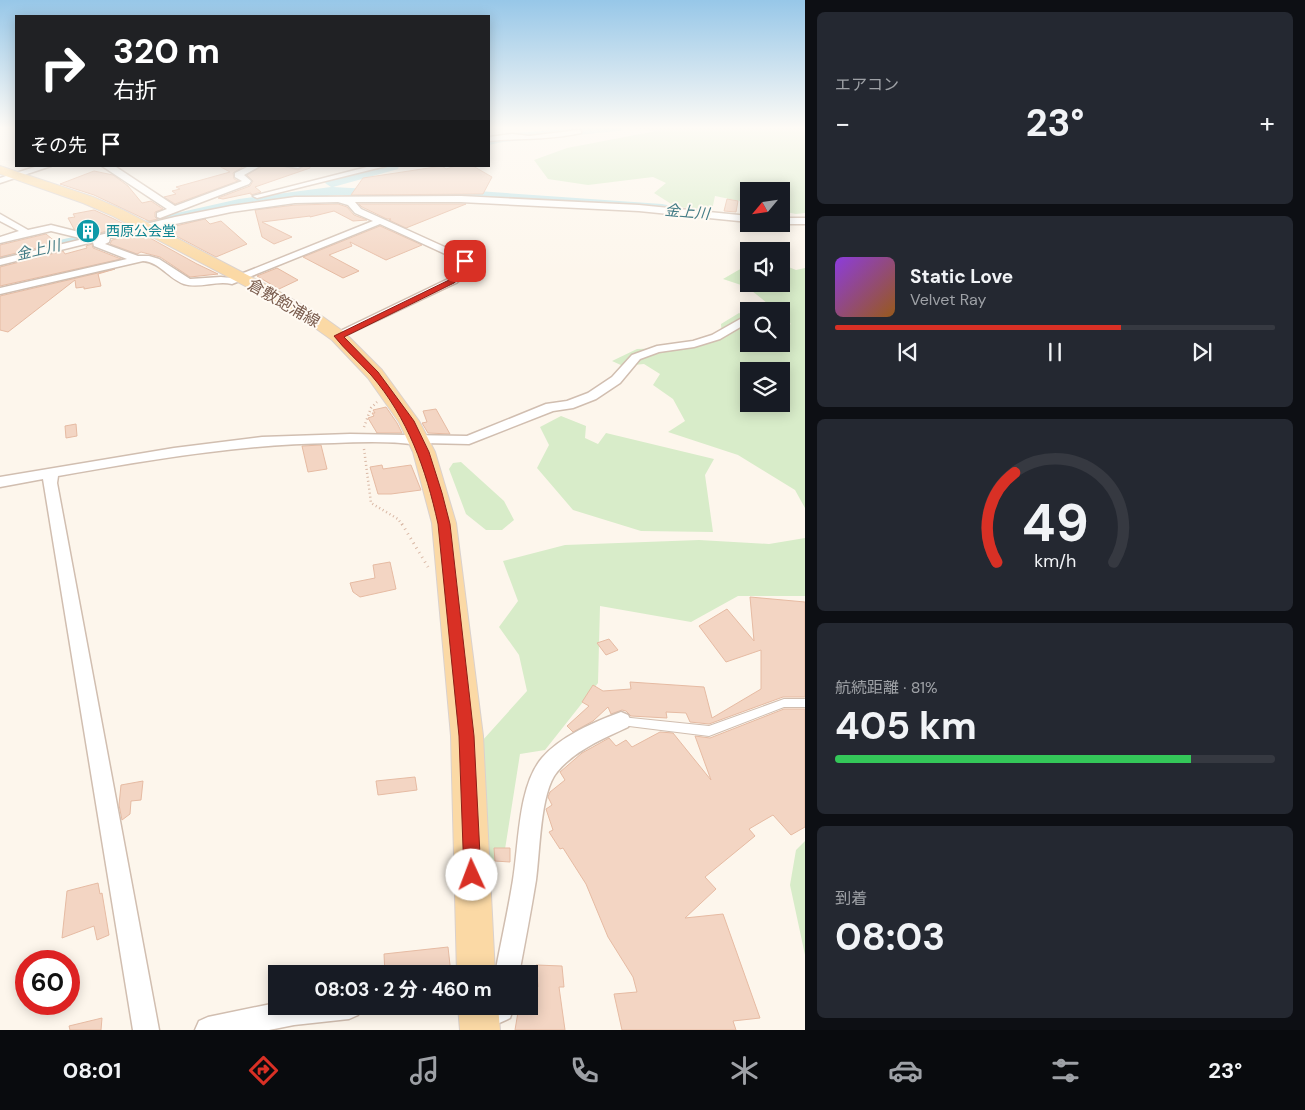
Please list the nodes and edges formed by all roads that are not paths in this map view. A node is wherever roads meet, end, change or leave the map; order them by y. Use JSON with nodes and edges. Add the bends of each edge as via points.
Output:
{"nodes":[{"id":1,"x":19,"y":176,"type":"joint"},
{"id":2,"x":124,"y":176,"type":"edge"},
{"id":3,"x":238,"y":176,"type":"edge"},
{"id":4,"x":345,"y":176,"type":"edge"},
{"id":5,"x":0,"y":181,"type":"edge"},
{"id":6,"x":320,"y":200,"type":"junction"},
{"id":7,"x":175,"y":210,"type":"junction"},
{"id":8,"x":0,"y":217,"type":"edge"},
{"id":9,"x":740,"y":218,"type":"edge"},
{"id":10,"x":790,"y":220,"type":"edge"},
{"id":11,"x":381,"y":221,"type":"junction"},
{"id":12,"x":805,"y":221,"type":"edge"},
{"id":13,"x":143,"y":224,"type":"junction"},
{"id":14,"x":24,"y":233,"type":"junction"},
{"id":15,"x":124,"y":233,"type":"junction"},
{"id":16,"x":84,"y":236,"type":"junction"},
{"id":17,"x":0,"y":240,"type":"edge"},
{"id":18,"x":0,"y":256,"type":"edge"},
{"id":19,"x":137,"y":258,"type":"junction"},
{"id":20,"x":0,"y":262,"type":"edge"},
{"id":21,"x":240,"y":277,"type":"junction"},
{"id":22,"x":0,"y":291,"type":"edge"},
{"id":23,"x":740,"y":322,"type":"edge"},
{"id":24,"x":338,"y":336,"type":"junction"},
{"id":25,"x":417,"y":439,"type":"junction"},
{"id":26,"x":51,"y":473,"type":"junction"},
{"id":27,"x":0,"y":482,"type":"edge"},
{"id":28,"x":805,"y":703,"type":"edge"},
{"id":29,"x":620,"y":721,"type":"joint"},
{"id":30,"x":476,"y":965,"type":"edge"},
{"id":31,"x":509,"y":965,"type":"edge"},
{"id":32,"x":280,"y":1015,"type":"edge"},
{"id":33,"x":146,"y":1030,"type":"edge"},
{"id":34,"x":208,"y":1030,"type":"edge"}],
"edges":[{"from":1,"to":5,"type":"street"},
{"from":1,"to":13,"type":"main road","name":"倉敷飽浦線","via":[[88,200]]},
{"from":2,"to":7,"type":"street"},
{"from":3,"to":7,"type":"street","via":[[248,181]]},
{"from":4,"to":13,"type":"street"},
{"from":6,"to":9,"type":"street","via":[[461,199],[630,207]]},
{"from":6,"to":11,"type":"street","via":[[351,203],[358,211]]},
{"from":6,"to":13,"type":"street","via":[[295,200]]},
{"from":7,"to":13,"type":"street"},
{"from":8,"to":14,"type":"street"},
{"from":10,"to":12,"type":"street"},
{"from":11,"to":21,"type":"street"},
{"from":11,"to":24,"type":"street","via":[[457,256],[466,264],[452,282]]},
{"from":13,"to":15,"type":"street"},
{"from":13,"to":16,"type":"street"},
{"from":13,"to":21,"type":"main road","name":"倉敷飽浦線"},
{"from":14,"to":16,"type":"street","via":[[51,228]]},
{"from":14,"to":17,"type":"street"},
{"from":15,"to":19,"type":"street","via":[[97,244]]},
{"from":15,"to":20,"type":"street"},
{"from":16,"to":18,"type":"street"},
{"from":19,"to":21,"type":"street","via":[[155,259],[171,274],[191,283],[222,278],[232,281]]},
{"from":19,"to":22,"type":"street"},
{"from":21,"to":24,"type":"main road","name":"倉敷飽浦線","via":[[292,305]]},
{"from":23,"to":25,"type":"street","via":[[716,337],[694,344],[656,349],[636,357],[616,380],[592,396],[570,405],[551,408],[469,440]]},
{"from":24,"to":25,"type":"main road","name":"倉敷飽浦線","via":[[375,374],[409,421]]},
{"from":25,"to":26,"type":"street","via":[[276,439]]},
{"from":25,"to":30,"type":"main road","name":"倉敷飽浦線","via":[[434,484],[444,524],[466,736]]},
{"from":26,"to":27,"type":"street"},
{"from":26,"to":33,"type":"street","via":[[50,483]]},
{"from":28,"to":29,"type":"lane","via":[[784,703],[709,732]]},
{"from":29,"to":31,"type":"street","via":[[558,757],[542,774]]},
{"from":32,"to":34,"type":"street"}]}
